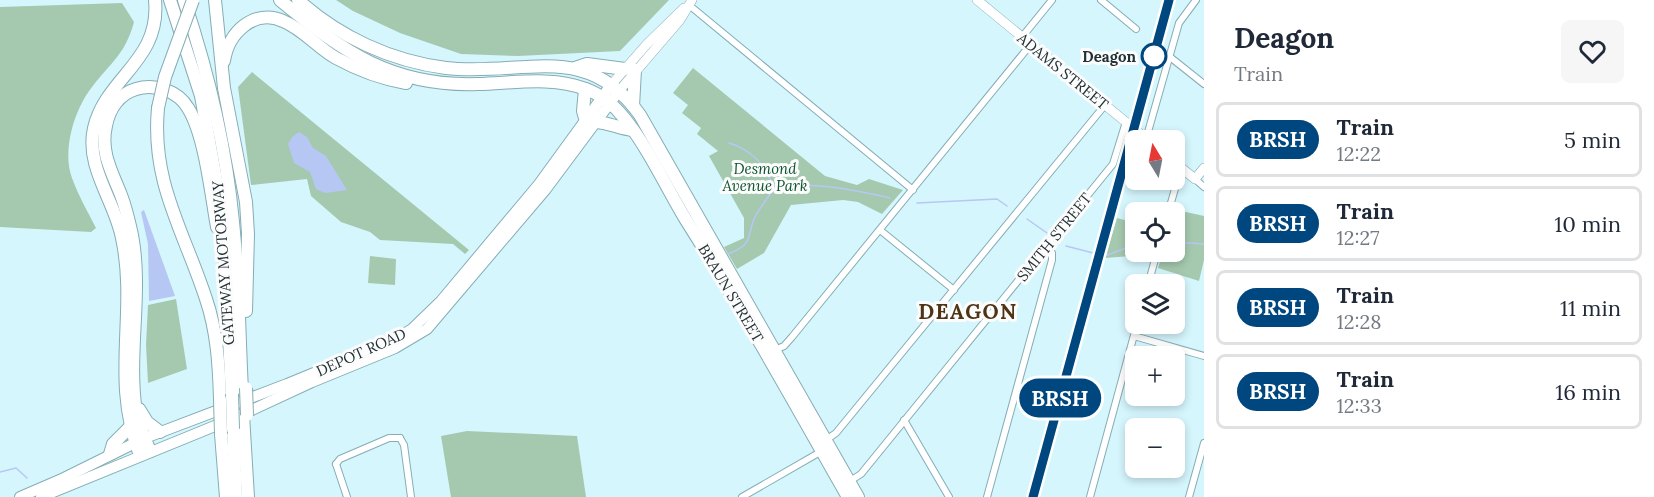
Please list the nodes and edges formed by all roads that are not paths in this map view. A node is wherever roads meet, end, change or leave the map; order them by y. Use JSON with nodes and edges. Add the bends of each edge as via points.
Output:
{"nodes":[{"id":1,"x":155,"y":0,"type":"edge"},
{"id":2,"x":170,"y":0,"type":"edge"},
{"id":3,"x":184,"y":0,"type":"edge"},
{"id":4,"x":193,"y":0,"type":"edge"},
{"id":5,"x":215,"y":0,"type":"edge"},
{"id":6,"x":280,"y":0,"type":"edge"},
{"id":7,"x":298,"y":0,"type":"edge"},
{"id":8,"x":977,"y":0,"type":"edge"},
{"id":9,"x":1052,"y":0,"type":"edge"},
{"id":10,"x":1101,"y":0,"type":"edge"},
{"id":11,"x":1196,"y":0,"type":"edge"},
{"id":12,"x":690,"y":2,"type":"edge"},
{"id":13,"x":1136,"y":28,"type":"dead end"},
{"id":14,"x":1022,"y":37,"type":"junction"},
{"id":15,"x":1031,"y":44,"type":"junction"},
{"id":16,"x":1170,"y":57,"type":"junction"},
{"id":17,"x":575,"y":68,"type":"junction"},
{"id":18,"x":630,"y":70,"type":"junction"},
{"id":19,"x":223,"y":74,"type":"junction"},
{"id":20,"x":437,"y":82,"type":"junction"},
{"id":21,"x":1204,"y":84,"type":"edge"},
{"id":22,"x":585,"y":88,"type":"junction"},
{"id":23,"x":615,"y":88,"type":"junction"},
{"id":24,"x":605,"y":100,"type":"junction"},
{"id":25,"x":1105,"y":105,"type":"junction"},
{"id":26,"x":633,"y":106,"type":"junction"},
{"id":27,"x":590,"y":120,"type":"junction"},
{"id":28,"x":1126,"y":122,"type":"junction"},
{"id":29,"x":633,"y":130,"type":"junction"},
{"id":30,"x":1135,"y":130,"type":"edge"},
{"id":31,"x":1150,"y":130,"type":"edge"},
{"id":32,"x":1204,"y":168,"type":"edge"},
{"id":33,"x":1185,"y":171,"type":"edge"},
{"id":34,"x":1195,"y":179,"type":"junction"},
{"id":35,"x":1204,"y":187,"type":"edge"},
{"id":36,"x":913,"y":190,"type":"junction"},
{"id":37,"x":880,"y":230,"type":"junction"},
{"id":38,"x":224,"y":235,"type":"junction"},
{"id":39,"x":1046,"y":246,"type":"junction"},
{"id":40,"x":954,"y":290,"type":"junction"},
{"id":41,"x":1134,"y":336,"type":"joint"},
{"id":42,"x":770,"y":351,"type":"junction"},
{"id":43,"x":1204,"y":356,"type":"edge"},
{"id":44,"x":235,"y":393,"type":"junction"},
{"id":45,"x":135,"y":403,"type":"junction"},
{"id":46,"x":904,"y":420,"type":"junction"},
{"id":47,"x":130,"y":427,"type":"junction"},
{"id":48,"x":236,"y":428,"type":"junction"},
{"id":49,"x":160,"y":432,"type":"junction"},
{"id":50,"x":1204,"y":443,"type":"edge"},
{"id":51,"x":824,"y":446,"type":"junction"},
{"id":52,"x":142,"y":447,"type":"junction"},
{"id":53,"x":110,"y":454,"type":"junction"},
{"id":54,"x":850,"y":481,"type":"junction"},
{"id":55,"x":20,"y":497,"type":"edge"},
{"id":56,"x":41,"y":497,"type":"edge"},
{"id":57,"x":226,"y":497,"type":"edge"},
{"id":58,"x":236,"y":497,"type":"edge"},
{"id":59,"x":248,"y":497,"type":"edge"},
{"id":60,"x":347,"y":497,"type":"edge"},
{"id":61,"x":411,"y":497,"type":"edge"},
{"id":62,"x":742,"y":497,"type":"edge"},
{"id":63,"x":848,"y":497,"type":"edge"},
{"id":64,"x":858,"y":497,"type":"edge"},
{"id":65,"x":949,"y":497,"type":"edge"},
{"id":66,"x":987,"y":497,"type":"edge"},
{"id":67,"x":1090,"y":497,"type":"edge"},
{"id":68,"x":1189,"y":497,"type":"edge"}],
"edges":[{"from":1,"to":47,"type":"highway","via":[[150,41],[102,106],[93,136],[94,160],[119,225],[125,254],[124,383]]},
{"from":2,"to":38,"type":"highway","name":"GATEWAY MOTORWAY","via":[[203,106]]},
{"from":3,"to":44,"type":"highway","name":"GATEWAY MOTORWAY","via":[[213,98],[228,179],[236,259]]},
{"from":4,"to":44,"type":"highway","bridge":true,"via":[[158,108],[159,165]]},
{"from":5,"to":19,"type":"highway"},
{"from":6,"to":20,"type":"highway","via":[[355,56],[399,74]]},
{"from":7,"to":17,"type":"highway","via":[[354,39],[413,61],[474,70],[547,65]]},
{"from":8,"to":14,"type":"street","name":"ADAMS STREET"},
{"from":9,"to":14,"type":"street"},
{"from":10,"to":13,"type":"street"},
{"from":11,"to":16,"type":"street","via":[[1179,23]]},
{"from":12,"to":18,"type":"street"},
{"from":12,"to":36,"type":"street"},
{"from":14,"to":15,"type":"street","name":"ADAMS STREET"},
{"from":15,"to":25,"type":"street","name":"ADAMS STREET"},
{"from":15,"to":36,"type":"street"},
{"from":16,"to":21,"type":"street"},
{"from":16,"to":31,"type":"street"},
{"from":17,"to":18,"type":"highway","via":[[587,64]]},
{"from":17,"to":23,"type":"highway"},
{"from":18,"to":23,"type":"street"},
{"from":18,"to":26,"type":"highway"},
{"from":19,"to":20,"type":"highway","via":[[227,47],[236,32],[254,20],[271,18],[291,25],[326,52],[359,69],[418,86]]},
{"from":19,"to":44,"type":"highway","via":[[248,221]]},
{"from":20,"to":22,"type":"highway","via":[[557,81]]},
{"from":22,"to":24,"type":"highway"},
{"from":22,"to":27,"type":"highway","via":[[583,111]]},
{"from":23,"to":24,"type":"main road","name":"DEPOT ROAD"},
{"from":23,"to":26,"type":"highway","name":"BRAUN STREET"},
{"from":24,"to":27,"type":"main road","name":"DEPOT ROAD"},
{"from":24,"to":29,"type":"highway","name":"BRAUN STREET"},
{"from":25,"to":28,"type":"street","name":"ADAMS STREET"},
{"from":25,"to":40,"type":"street"},
{"from":26,"to":42,"type":"highway","name":"BRAUN STREET"},
{"from":27,"to":29,"type":"highway"},
{"from":27,"to":49,"type":"main road","name":"DEPOT ROAD","via":[[441,301],[412,329],[304,377]]},
{"from":27,"to":52,"type":"main road","name":"DEPOT ROAD","via":[[546,189],[427,329],[395,348],[246,413]]},
{"from":28,"to":30,"type":"street","name":"ADAMS STREET"},
{"from":28,"to":39,"type":"street","name":"SMITH STREET","via":[[1113,164]]},
{"from":29,"to":42,"type":"highway","name":"BRAUN STREET"},
{"from":32,"to":34,"type":"street"},
{"from":33,"to":34,"type":"street"},
{"from":34,"to":35,"type":"street"},
{"from":36,"to":37,"type":"street"},
{"from":37,"to":40,"type":"street"},
{"from":37,"to":42,"type":"street","via":[[784,346]]},
{"from":38,"to":44,"type":"highway","name":"GATEWAY MOTORWAY"},
{"from":38,"to":45,"type":"highway","via":[[217,227],[202,152],[187,106],[177,96],[158,88],[129,92],[112,108],[104,140],[134,246]]},
{"from":39,"to":46,"type":"street","name":"SMITH STREET"},
{"from":39,"to":66,"type":"street","via":[[1051,250],[1052,260]]},
{"from":40,"to":51,"type":"street"},
{"from":41,"to":43,"type":"street"},
{"from":41,"to":67,"type":"street"},
{"from":42,"to":51,"type":"highway","name":"BRAUN STREET"},
{"from":44,"to":48,"type":"highway","name":"GATEWAY MOTORWAY","bridge":true},
{"from":45,"to":49,"type":"highway","via":[[147,422]]},
{"from":45,"to":52,"type":"highway"},
{"from":46,"to":54,"type":"street","name":"SMITH STREET","via":[[861,474]]},
{"from":46,"to":65,"type":"street"},
{"from":47,"to":52,"type":"highway"},
{"from":47,"to":53,"type":"highway","via":[[113,444]]},
{"from":48,"to":57,"type":"highway"},
{"from":48,"to":58,"type":"highway","name":"GATEWAY MOTORWAY"},
{"from":48,"to":59,"type":"highway","name":"GATEWAY MOTORWAY"},
{"from":49,"to":52,"type":"main road","name":"DEPOT ROAD"},
{"from":50,"to":68,"type":"street"},
{"from":51,"to":54,"type":"highway","name":"BRAUN STREET"},
{"from":51,"to":62,"type":"street"},
{"from":51,"to":63,"type":"highway","name":"BRAUN STREET"},
{"from":52,"to":53,"type":"main road","name":"DEPOT ROAD"},
{"from":52,"to":56,"type":"main road","name":"DEPOT ROAD"},
{"from":53,"to":55,"type":"main road","name":"DEPOT ROAD"},
{"from":54,"to":64,"type":"highway","name":"BRAUN STREET"},
{"from":60,"to":61,"type":"street","via":[[333,463],[401,435]]}]}
